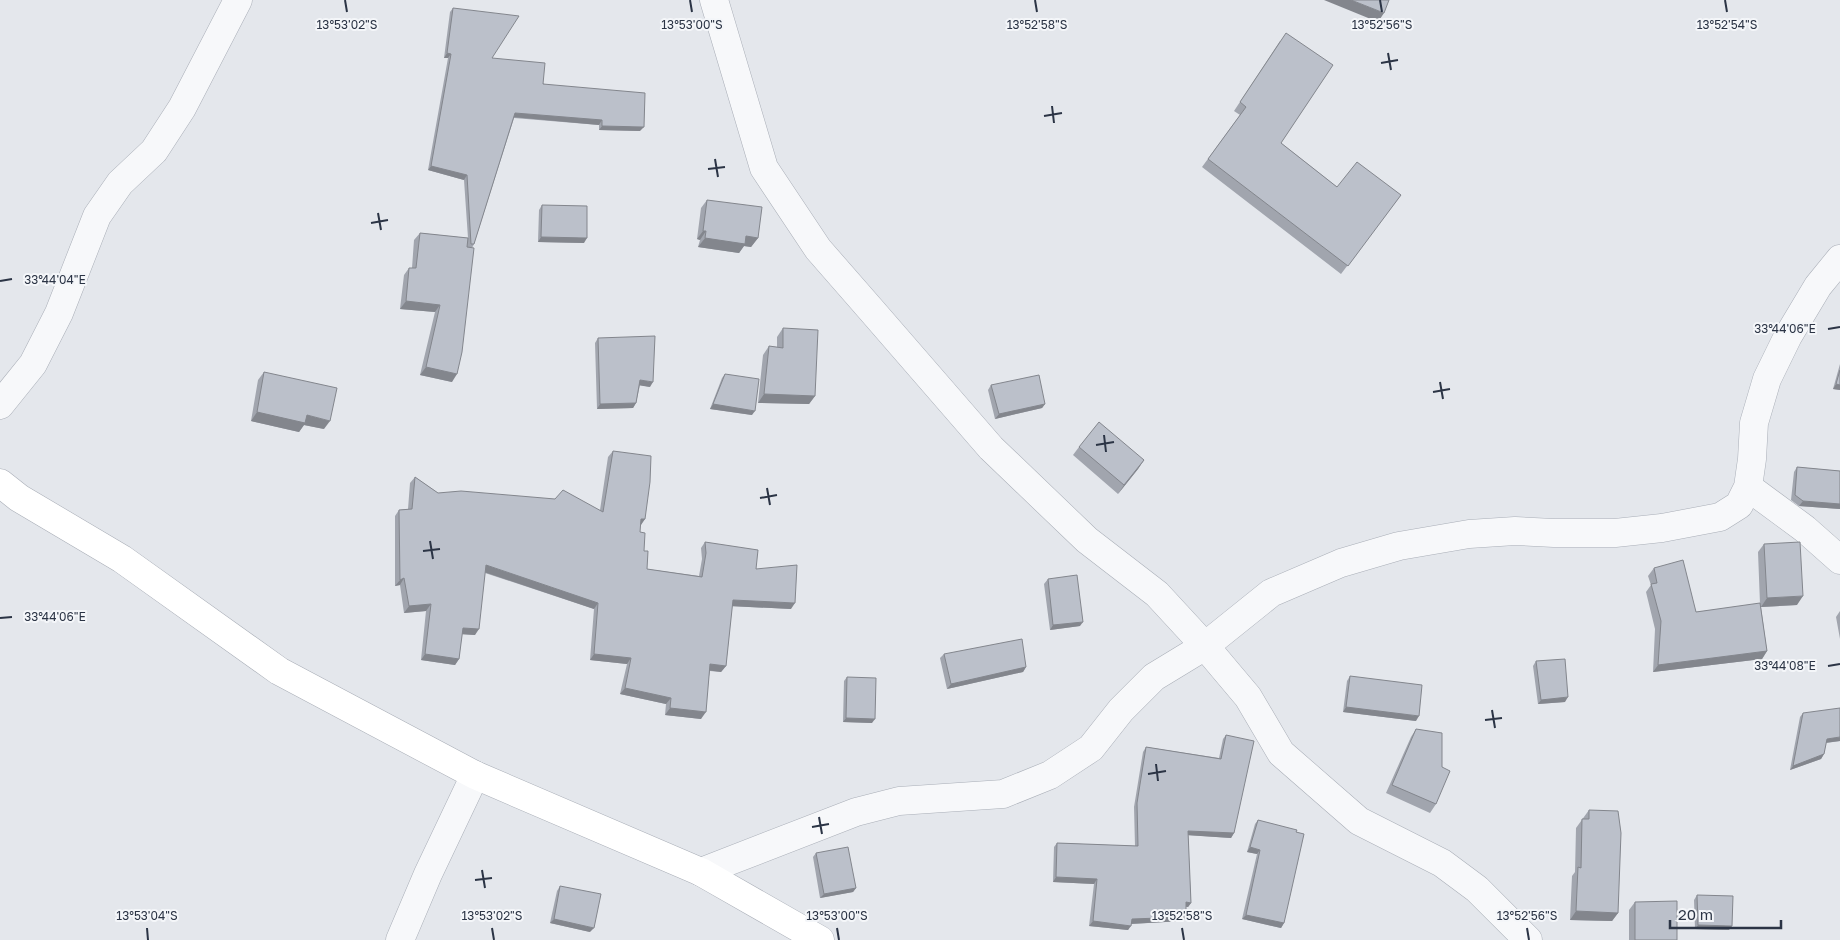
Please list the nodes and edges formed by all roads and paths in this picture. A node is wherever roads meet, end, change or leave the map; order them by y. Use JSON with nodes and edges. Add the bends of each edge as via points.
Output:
{"nodes":[{"id":1,"x":238,"y":0,"type":"edge"},
{"id":2,"x":714,"y":0,"type":"edge"},
{"id":3,"x":1840,"y":259,"type":"edge"},
{"id":4,"x":0,"y":405,"type":"edge"},
{"id":5,"x":0,"y":483,"type":"edge"},
{"id":6,"x":1748,"y":487,"type":"junction"},
{"id":7,"x":1840,"y":560,"type":"edge"},
{"id":8,"x":1205,"y":646,"type":"junction"},
{"id":9,"x":475,"y":775,"type":"junction"},
{"id":10,"x":701,"y":872,"type":"junction"},
{"id":11,"x":400,"y":940,"type":"edge"},
{"id":12,"x":820,"y":940,"type":"edge"},
{"id":13,"x":1528,"y":940,"type":"edge"}],
"edges":[{"from":1,"to":4,"type":"street","via":[[182,108],[154,151],[120,183],[97,216],[59,313],[33,364]]},
{"from":2,"to":8,"type":"street","via":[[764,168],[818,249],[991,448],[1087,540],[1157,594]]},
{"from":3,"to":6,"type":"street","via":[[1818,286],[1767,379],[1754,423]]},
{"from":5,"to":9,"type":"street","via":[[19,498],[122,558],[279,671]]},
{"from":6,"to":7,"type":"street","via":[[1805,529]]},
{"from":6,"to":8,"type":"street","via":[[1739,505],[1720,517],[1662,528],[1615,533],[1515,531],[1469,534],[1382,551],[1341,563],[1271,593]]},
{"from":8,"to":10,"type":"street","via":[[1154,677],[1121,710],[1091,748],[1050,775],[1003,794],[899,801],[856,812]]},
{"from":8,"to":13,"type":"street","via":[[1248,697],[1281,753],[1359,821],[1442,863],[1477,890]]},
{"from":9,"to":10,"type":"street"},
{"from":9,"to":11,"type":"street"},
{"from":10,"to":12,"type":"street"}]}
